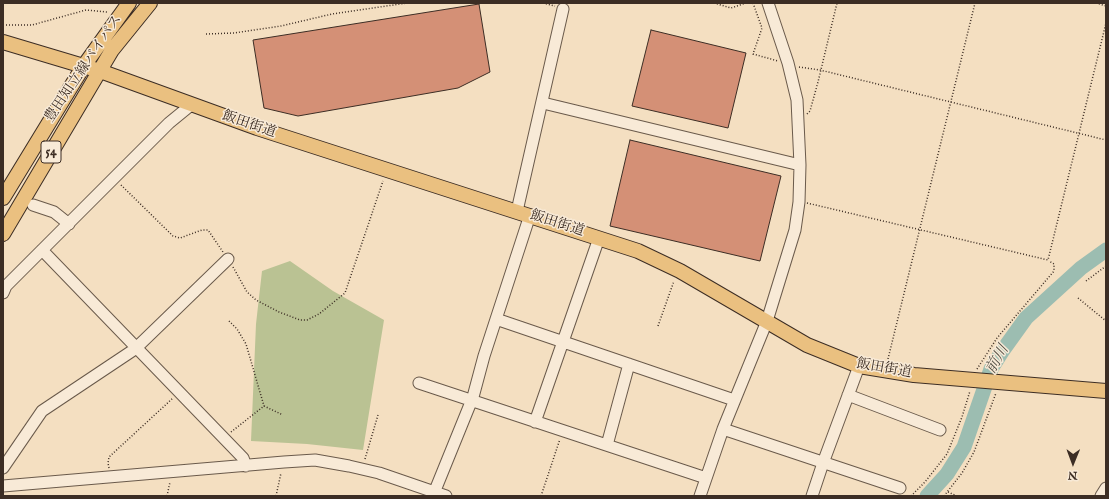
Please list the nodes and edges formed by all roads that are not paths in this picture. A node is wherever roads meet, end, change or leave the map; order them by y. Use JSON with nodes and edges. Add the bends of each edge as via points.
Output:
{"nodes":[{"id":1,"x":129,"y":3,"type":"edge"},
{"id":2,"x":150,"y":3,"type":"edge"},
{"id":3,"x":768,"y":3,"type":"edge"},
{"id":4,"x":562,"y":8,"type":"road end"},
{"id":5,"x":3,"y":42,"type":"edge"},
{"id":6,"x":106,"y":46,"type":"junction"},
{"id":7,"x":83,"y":67,"type":"junction"},
{"id":8,"x":100,"y":71,"type":"junction"},
{"id":9,"x":543,"y":103,"type":"junction"},
{"id":10,"x":191,"y":105,"type":"junction"},
{"id":11,"x":800,"y":164,"type":"junction"},
{"id":12,"x":3,"y":198,"type":"edge"},
{"id":13,"x":33,"y":205,"type":"dead end"},
{"id":14,"x":523,"y":213,"type":"junction"},
{"id":15,"x":69,"y":224,"type":"junction"},
{"id":16,"x":3,"y":234,"type":"edge"},
{"id":17,"x":599,"y":238,"type":"junction"},
{"id":18,"x":42,"y":250,"type":"junction"},
{"id":19,"x":228,"y":259,"type":"road end"},
{"id":20,"x":3,"y":293,"type":"edge"},
{"id":21,"x":496,"y":319,"type":"junction"},
{"id":22,"x":767,"y":322,"type":"junction"},
{"id":23,"x":563,"y":341,"type":"junction"},
{"id":24,"x":135,"y":349,"type":"junction"},
{"id":25,"x":629,"y":364,"type":"junction"},
{"id":26,"x":859,"y":366,"type":"junction"},
{"id":27,"x":419,"y":383,"type":"dead end"},
{"id":28,"x":1106,"y":391,"type":"edge"},
{"id":29,"x":848,"y":396,"type":"junction"},
{"id":30,"x":734,"y":400,"type":"junction"},
{"id":31,"x":471,"y":401,"type":"junction"},
{"id":32,"x":535,"y":422,"type":"junction"},
{"id":33,"x":723,"y":429,"type":"junction"},
{"id":34,"x":940,"y":430,"type":"dead end"},
{"id":35,"x":607,"y":445,"type":"junction"},
{"id":36,"x":823,"y":463,"type":"junction"},
{"id":37,"x":246,"y":466,"type":"junction"},
{"id":38,"x":3,"y":468,"type":"edge"},
{"id":39,"x":706,"y":478,"type":"junction"},
{"id":40,"x":3,"y":486,"type":"edge"},
{"id":41,"x":900,"y":488,"type":"dead end"},
{"id":42,"x":1106,"y":488,"type":"edge"},
{"id":43,"x":434,"y":493,"type":"junction"},
{"id":44,"x":446,"y":496,"type":"edge"},
{"id":45,"x":700,"y":496,"type":"edge"},
{"id":46,"x":812,"y":496,"type":"edge"},
{"id":47,"x":1101,"y":496,"type":"edge"}],
"edges":[{"from":1,"to":6,"type":"main road","name":"豊田知立線バイパス","number":"54"},
{"from":2,"to":6,"type":"main road","name":"豊田知立線バイパス","number":"54"},
{"from":3,"to":11,"type":"street","via":[[797,100]]},
{"from":4,"to":9,"type":"street"},
{"from":5,"to":7,"type":"main road","name":"飯田街道"},
{"from":6,"to":7,"type":"main road","name":"豊田知立線バイパス","number":"54"},
{"from":6,"to":8,"type":"main road","name":"豊田知立線バイパス","number":"54"},
{"from":7,"to":8,"type":"main road","name":"飯田街道"},
{"from":7,"to":12,"type":"main road","name":"豊田知立線バイパス","number":"54"},
{"from":8,"to":10,"type":"main road","name":"飯田街道"},
{"from":8,"to":16,"type":"main road","name":"豊田知立線バイパス","number":"54"},
{"from":9,"to":11,"type":"street"},
{"from":9,"to":14,"type":"street"},
{"from":10,"to":14,"type":"main road","name":"飯田街道"},
{"from":10,"to":15,"type":"street","via":[[169,123]]},
{"from":11,"to":22,"type":"street","via":[[795,230]]},
{"from":13,"to":15,"type":"street","via":[[54,212]]},
{"from":14,"to":17,"type":"main road","name":"飯田街道"},
{"from":14,"to":21,"type":"street"},
{"from":15,"to":18,"type":"street"},
{"from":17,"to":22,"type":"main road","name":"飯田街道","via":[[638,251],[680,271]]},
{"from":17,"to":23,"type":"street"},
{"from":18,"to":20,"type":"street","via":[[6,286]]},
{"from":18,"to":24,"type":"street"},
{"from":19,"to":24,"type":"street"},
{"from":21,"to":23,"type":"street"},
{"from":21,"to":31,"type":"street"},
{"from":22,"to":26,"type":"main road","name":"飯田街道","via":[[807,345]]},
{"from":22,"to":30,"type":"street"},
{"from":23,"to":25,"type":"street"},
{"from":23,"to":32,"type":"street"},
{"from":24,"to":37,"type":"street","via":[[243,458]]},
{"from":24,"to":38,"type":"street","via":[[42,411]]},
{"from":25,"to":30,"type":"street"},
{"from":25,"to":35,"type":"street"},
{"from":26,"to":28,"type":"main road","name":"飯田街道","via":[[886,371]]},
{"from":26,"to":29,"type":"street"},
{"from":27,"to":31,"type":"street"},
{"from":29,"to":34,"type":"street"},
{"from":29,"to":36,"type":"street"},
{"from":30,"to":33,"type":"street"},
{"from":31,"to":32,"type":"street"},
{"from":31,"to":43,"type":"street"},
{"from":32,"to":35,"type":"street"},
{"from":33,"to":36,"type":"street"},
{"from":33,"to":39,"type":"street"},
{"from":35,"to":39,"type":"street"},
{"from":36,"to":41,"type":"street"},
{"from":36,"to":46,"type":"street"},
{"from":37,"to":40,"type":"street"},
{"from":37,"to":43,"type":"street","via":[[315,460],[400,479]]},
{"from":39,"to":45,"type":"street"},
{"from":42,"to":47,"type":"street"},
{"from":43,"to":44,"type":"street"}]}
